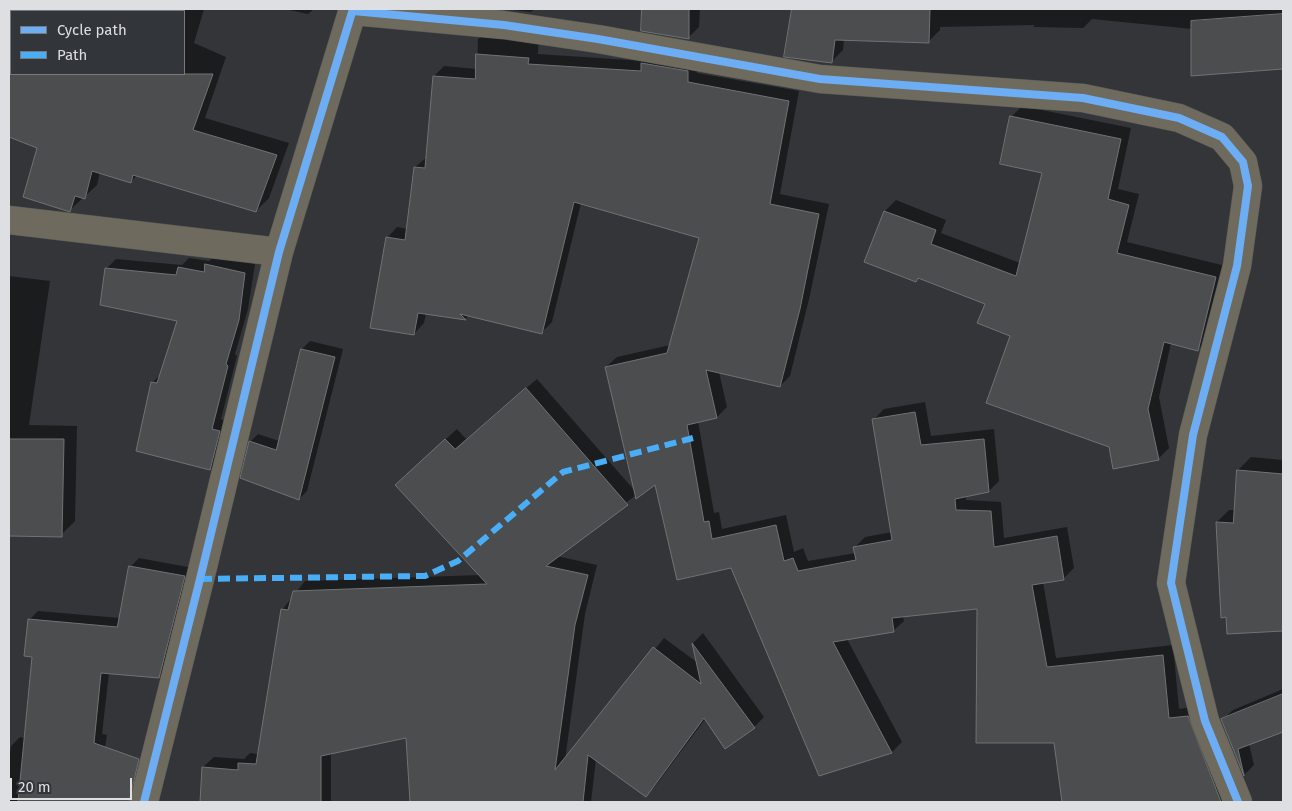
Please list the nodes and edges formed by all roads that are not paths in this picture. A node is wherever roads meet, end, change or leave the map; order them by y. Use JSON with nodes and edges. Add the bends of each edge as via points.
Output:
{"nodes":[{"id":1,"x":353,"y":10,"type":"edge"},
{"id":2,"x":9,"y":220,"type":"edge"},
{"id":3,"x":279,"y":252,"type":"junction"},
{"id":4,"x":144,"y":802,"type":"edge"},
{"id":5,"x":1238,"y":802,"type":"edge"}],
"edges":[{"from":1,"to":3,"type":"street"},
{"from":1,"to":5,"type":"street","via":[[504,25],[820,79],[1083,98],[1179,118],[1222,136],[1243,162],[1248,186],[1237,266],[1193,435],[1171,583],[1205,721]]},
{"from":2,"to":3,"type":"street"},
{"from":3,"to":4,"type":"street"}]}
